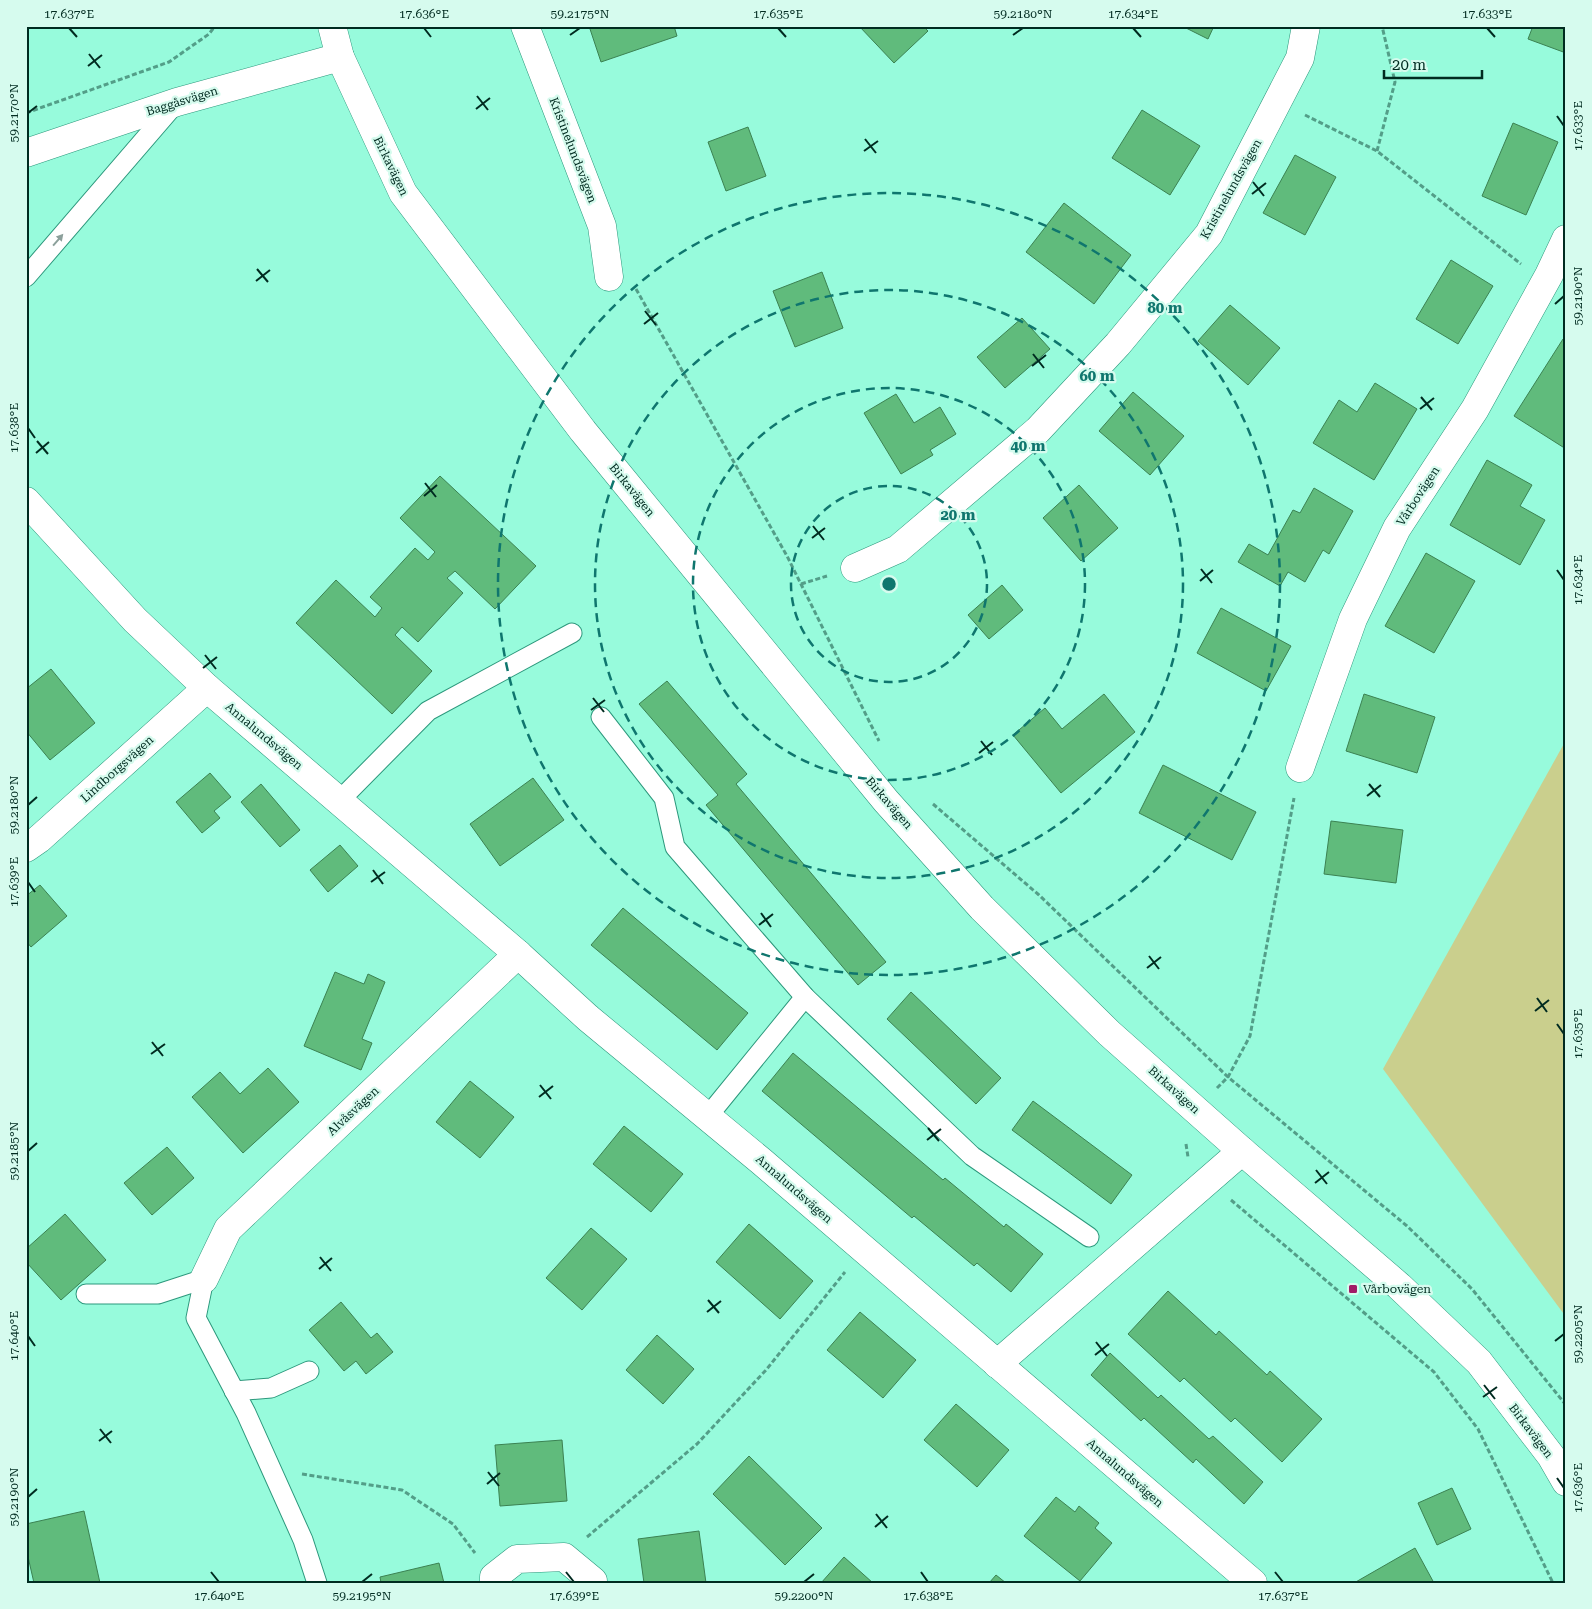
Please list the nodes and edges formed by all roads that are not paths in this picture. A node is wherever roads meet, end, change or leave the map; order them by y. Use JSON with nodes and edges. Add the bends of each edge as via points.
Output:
{"nodes":[{"id":1,"x":332,"y":26,"type":"edge"},
{"id":2,"x":525,"y":26,"type":"edge"},
{"id":3,"x":1306,"y":26,"type":"edge"},
{"id":4,"x":340,"y":57,"type":"junction"},
{"id":5,"x":177,"y":102,"type":"junction"},
{"id":6,"x":26,"y":153,"type":"edge"},
{"id":7,"x":1566,"y":239,"type":"edge"},
{"id":8,"x":26,"y":277,"type":"edge"},
{"id":9,"x":609,"y":277,"type":"road end"},
{"id":10,"x":26,"y":501,"type":"edge"},
{"id":11,"x":855,"y":568,"type":"dead end"},
{"id":12,"x":572,"y":633,"type":"dead end"},
{"id":13,"x":207,"y":688,"type":"junction"},
{"id":14,"x":601,"y":717,"type":"dead end"},
{"id":15,"x":1300,"y":768,"type":"road end"},
{"id":16,"x":339,"y":801,"type":"junction"},
{"id":17,"x":26,"y":848,"type":"edge"},
{"id":18,"x":518,"y":954,"type":"junction"},
{"id":19,"x":805,"y":997,"type":"junction"},
{"id":20,"x":708,"y":1116,"type":"junction"},
{"id":21,"x":1242,"y":1151,"type":"junction"},
{"id":22,"x":1089,"y":1237,"type":"dead end"},
{"id":23,"x":204,"y":1279,"type":"junction"},
{"id":24,"x":86,"y":1294,"type":"dead end"},
{"id":25,"x":997,"y":1364,"type":"junction"},
{"id":26,"x":309,"y":1371,"type":"dead end"},
{"id":27,"x":234,"y":1391,"type":"junction"},
{"id":28,"x":1566,"y":1482,"type":"edge"},
{"id":29,"x":494,"y":1580,"type":"edge"},
{"id":30,"x":316,"y":1583,"type":"edge"},
{"id":31,"x":593,"y":1583,"type":"edge"},
{"id":32,"x":1253,"y":1583,"type":"edge"}],
"edges":[{"from":1,"to":4,"type":"street","name":"Birkavägen"},
{"from":2,"to":9,"type":"street","name":"Kristinelundsvägen","via":[[602,226]]},
{"from":3,"to":11,"type":"street","name":"Kristinelundsvägen","via":[[1300,58],[1209,234],[1118,344],[1038,430],[898,549]]},
{"from":4,"to":5,"type":"street","name":"Baggåsvägen"},
{"from":4,"to":21,"type":"street","name":"Birkavägen","via":[[403,193],[583,431],[886,801],[982,908],[1109,1033]]},
{"from":5,"to":6,"type":"street","name":"Baggåsvägen"},
{"from":8,"to":5,"type":"lane","one_way":true},
{"from":7,"to":15,"type":"street","name":"Vårbovägen","via":[[1475,409],[1397,528],[1352,619]]},
{"from":10,"to":13,"type":"street","name":"Annalundsvägen","via":[[135,620]]},
{"from":12,"to":16,"type":"lane","via":[[428,711]]},
{"from":13,"to":16,"type":"street","name":"Annalundsvägen"},
{"from":13,"to":17,"type":"street","name":"Lindborgsvägen"},
{"from":14,"to":19,"type":"lane","via":[[664,798],[675,847]]},
{"from":16,"to":18,"type":"street","name":"Annalundsvägen"},
{"from":18,"to":20,"type":"street","name":"Annalundsvägen","via":[[588,1018]]},
{"from":18,"to":23,"type":"street","name":"Alvåsvägen","via":[[228,1229]]},
{"from":19,"to":20,"type":"lane"},
{"from":19,"to":22,"type":"lane","via":[[972,1156]]},
{"from":20,"to":25,"type":"street","name":"Annalundsvägen"},
{"from":21,"to":25,"type":"street"},
{"from":21,"to":28,"type":"street","name":"Birkavägen","via":[[1399,1286],[1479,1362],[1552,1456]]},
{"from":23,"to":24,"type":"lane","via":[[158,1294]]},
{"from":23,"to":27,"type":"lane","via":[[196,1318]]},
{"from":25,"to":32,"type":"street","name":"Annalundsvägen"},
{"from":26,"to":27,"type":"lane","via":[[271,1388]]},
{"from":27,"to":30,"type":"lane","via":[[303,1540]]},
{"from":29,"to":31,"type":"street","via":[[517,1559],[564,1557]]}]}
